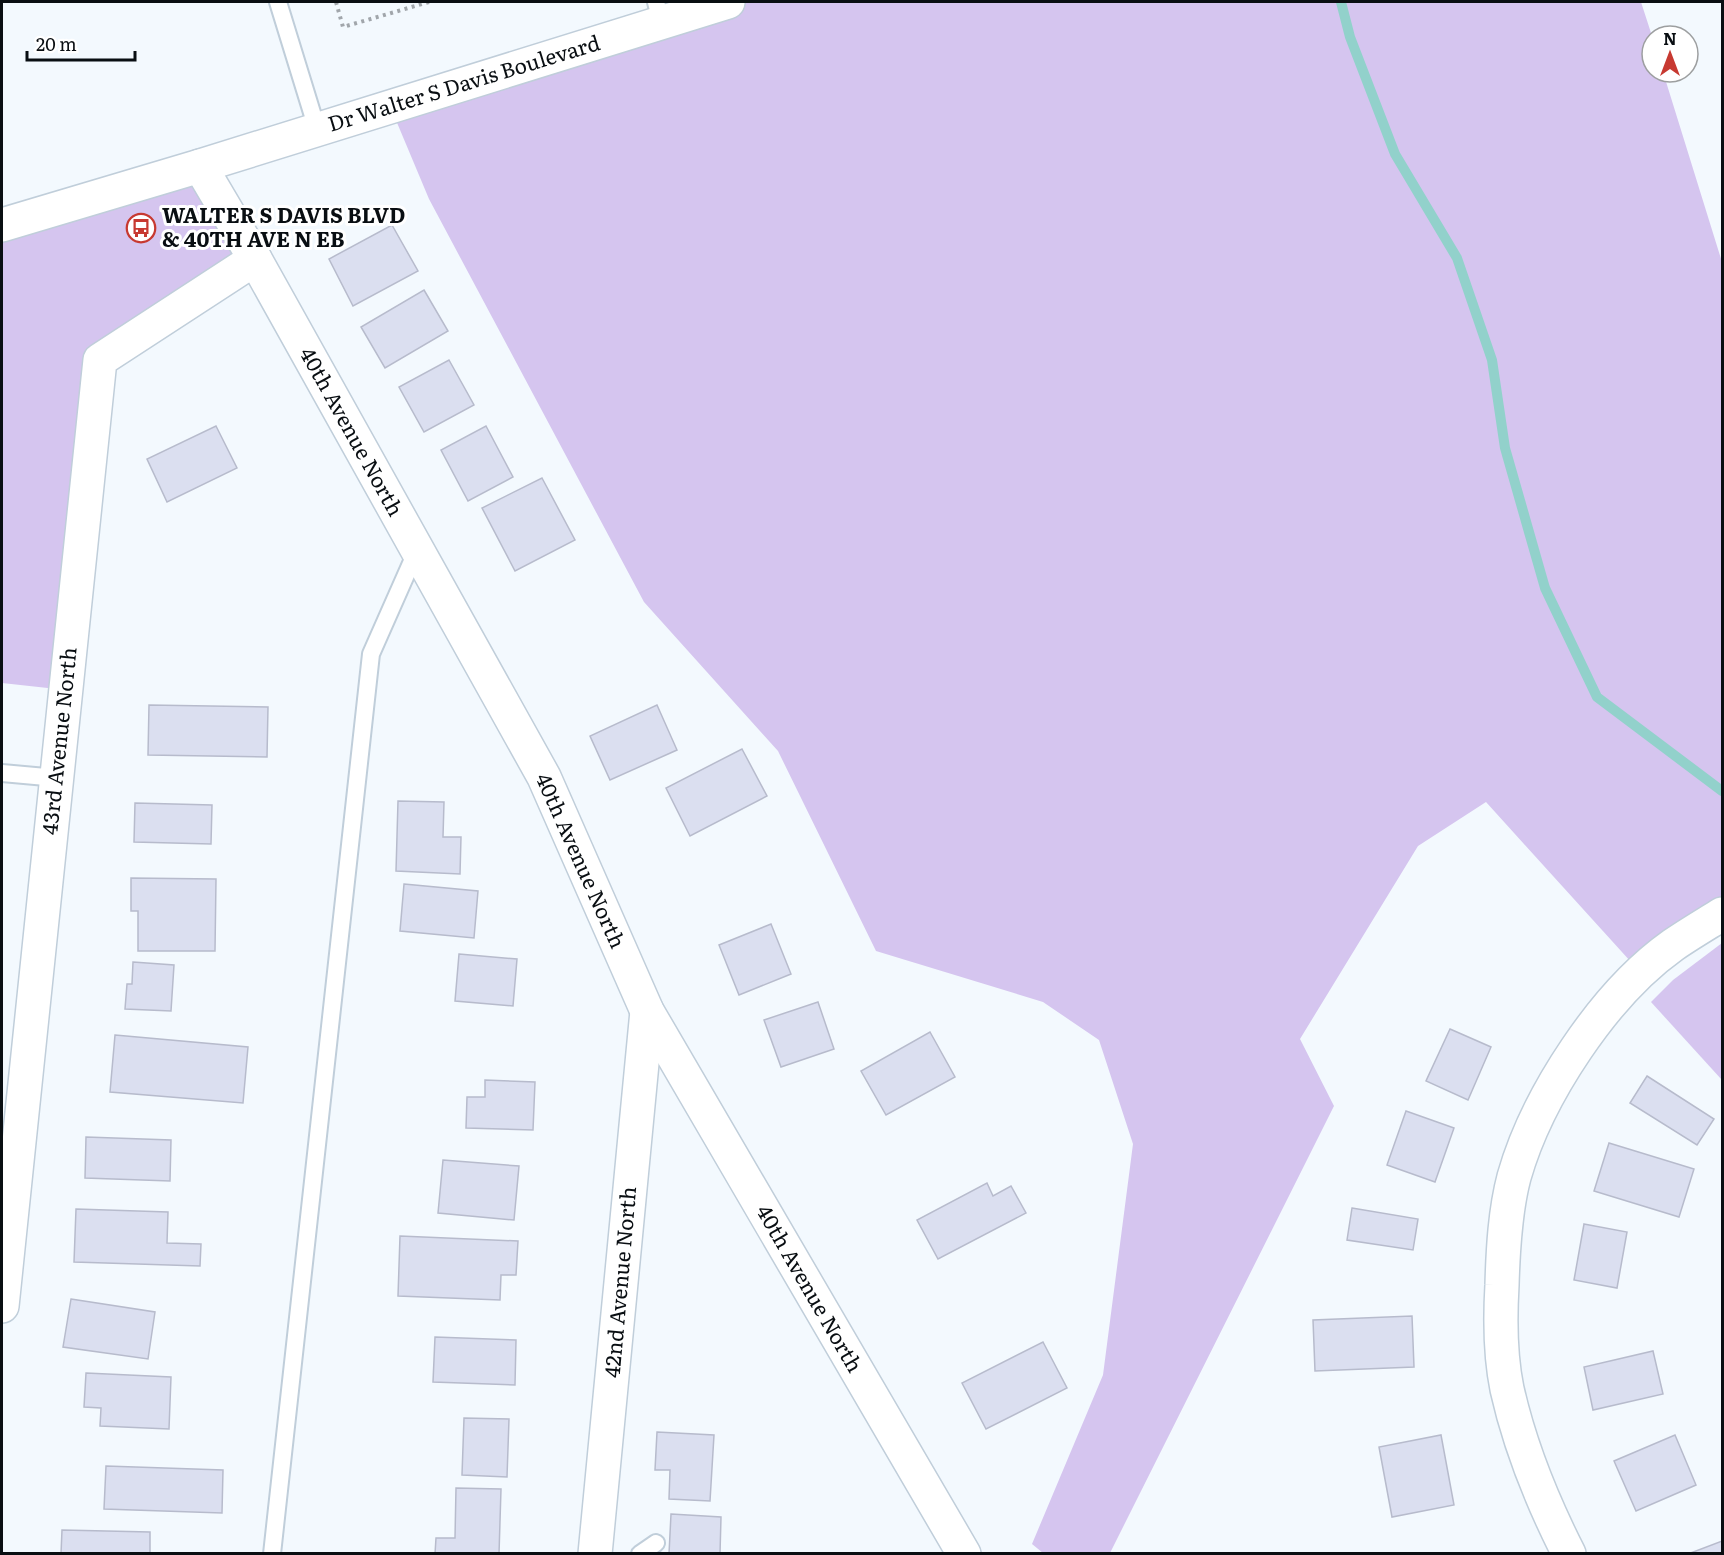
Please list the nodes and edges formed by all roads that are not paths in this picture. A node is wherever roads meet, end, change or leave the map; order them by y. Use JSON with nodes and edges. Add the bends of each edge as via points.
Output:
{"nodes":[{"id":1,"x":278,"y":2,"type":"edge"},
{"id":2,"x":728,"y":2,"type":"edge"},
{"id":3,"x":659,"y":12,"type":"edge"},
{"id":4,"x":317,"y":129,"type":"junction"},
{"id":5,"x":200,"y":166,"type":"junction"},
{"id":6,"x":2,"y":225,"type":"edge"},
{"id":7,"x":255,"y":259,"type":"junction"},
{"id":8,"x":417,"y":550,"type":"junction"},
{"id":9,"x":2,"y":773,"type":"edge"},
{"id":10,"x":57,"y":778,"type":"junction"},
{"id":11,"x":1722,"y":914,"type":"edge"},
{"id":12,"x":647,"y":1011,"type":"junction"},
{"id":13,"x":2,"y":1306,"type":"edge"},
{"id":14,"x":656,"y":1543,"type":"dead end"},
{"id":15,"x":272,"y":1554,"type":"edge"},
{"id":16,"x":595,"y":1554,"type":"edge"},
{"id":17,"x":640,"y":1554,"type":"edge"},
{"id":18,"x":964,"y":1554,"type":"edge"},
{"id":19,"x":1569,"y":1554,"type":"edge"}],
"edges":[{"from":1,"to":4,"type":"lane"},
{"from":2,"to":3,"type":"street","name":"Dr Walter S Davis Boulevard"},
{"from":3,"to":4,"type":"street","name":"Dr Walter S Davis Boulevard"},
{"from":4,"to":5,"type":"street","name":"Dr Walter S Davis Boulevard"},
{"from":5,"to":6,"type":"street","name":"Dr Walter S Davis Boulevard"},
{"from":5,"to":7,"type":"street","name":"40th Avenue North"},
{"from":7,"to":8,"type":"street","name":"40th Avenue North"},
{"from":7,"to":10,"type":"street","name":"43rd Avenue North","via":[[100,360]]},
{"from":8,"to":12,"type":"street","name":"40th Avenue North","via":[[544,777]]},
{"from":8,"to":15,"type":"lane","via":[[371,654]]},
{"from":9,"to":10,"type":"lane"},
{"from":10,"to":13,"type":"street","name":"43rd Avenue North"},
{"from":11,"to":19,"type":"street","via":[[1671,946],[1621,992],[1587,1035],[1540,1108],[1514,1179],[1503,1255],[1501,1310],[1507,1386],[1523,1450]]},
{"from":12,"to":16,"type":"street","name":"42nd Avenue North"},
{"from":12,"to":18,"type":"street","name":"40th Avenue North"},
{"from":14,"to":17,"type":"lane"}]}
